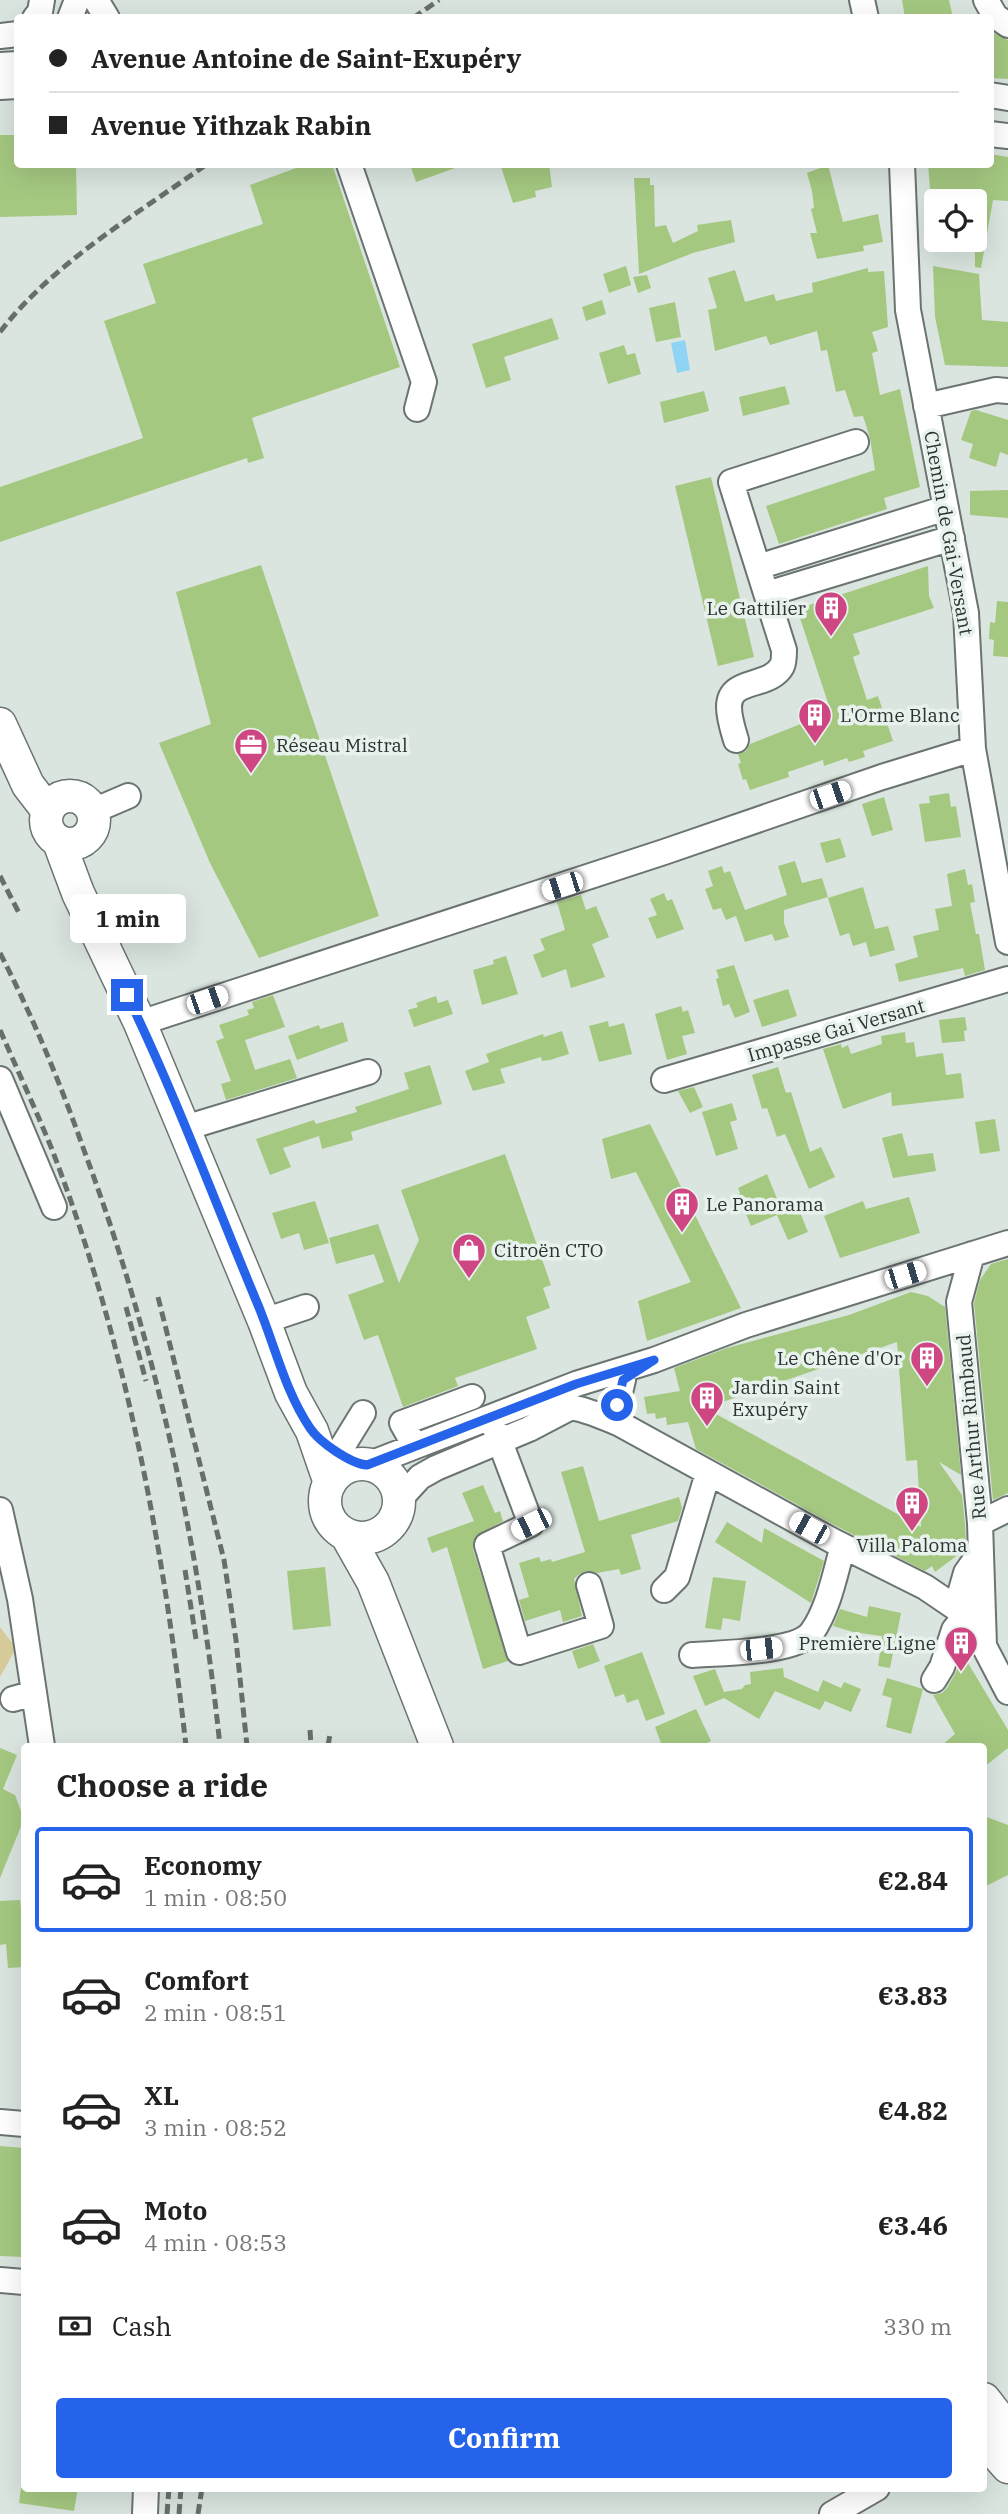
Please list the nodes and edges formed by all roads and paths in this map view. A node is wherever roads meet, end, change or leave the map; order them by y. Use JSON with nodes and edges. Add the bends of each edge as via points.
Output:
{"nodes":[{"id":1,"x":994,"y":14,"type":"edge"},
{"id":2,"x":1008,"y":25,"type":"edge"},
{"id":3,"x":350,"y":168,"type":"edge"},
{"id":4,"x":902,"y":168,"type":"edge"},
{"id":5,"x":1008,"y":391,"type":"edge"},
{"id":6,"x":926,"y":406,"type":"junction"},
{"id":7,"x":417,"y":409,"type":"dead end"},
{"id":8,"x":856,"y":442,"type":"dead end"},
{"id":9,"x":946,"y":509,"type":"junction"},
{"id":10,"x":952,"y":538,"type":"junction"},
{"id":11,"x":758,"y":567,"type":"junction"},
{"id":12,"x":767,"y":594,"type":"junction"},
{"id":13,"x":6,"y":736,"type":"edge"},
{"id":14,"x":736,"y":740,"type":"dead end"},
{"id":15,"x":973,"y":749,"type":"junction"},
{"id":16,"x":128,"y":796,"type":"dead end"},
{"id":17,"x":55,"y":804,"type":"junction"},
{"id":18,"x":93,"y":811,"type":"junction"},
{"id":19,"x":71,"y":842,"type":"junction"},
{"id":20,"x":1008,"y":942,"type":"edge"},
{"id":21,"x":1008,"y":979,"type":"edge"},
{"id":22,"x":140,"y":1023,"type":"junction"},
{"id":23,"x":368,"y":1072,"type":"dead end"},
{"id":24,"x":0,"y":1079,"type":"edge"},
{"id":25,"x":664,"y":1080,"type":"dead end"},
{"id":26,"x":185,"y":1128,"type":"junction"},
{"id":27,"x":54,"y":1206,"type":"dead end"},
{"id":28,"x":1008,"y":1243,"type":"edge"},
{"id":29,"x":972,"y":1254,"type":"junction"},
{"id":30,"x":928,"y":1268,"type":"junction"},
{"id":31,"x":959,"y":1302,"type":"junction"},
{"id":32,"x":306,"y":1307,"type":"dead end"},
{"id":33,"x":264,"y":1321,"type":"junction"},
{"id":34,"x":654,"y":1360,"type":"junction"},
{"id":35,"x":623,"y":1380,"type":"junction"},
{"id":36,"x":472,"y":1397,"type":"dead end"},
{"id":37,"x":572,"y":1406,"type":"junction"},
{"id":38,"x":515,"y":1408,"type":"junction"},
{"id":39,"x":363,"y":1413,"type":"dead end"},
{"id":40,"x":491,"y":1418,"type":"junction"},
{"id":41,"x":620,"y":1424,"type":"junction"},
{"id":42,"x":312,"y":1431,"type":"junction"},
{"id":43,"x":499,"y":1442,"type":"junction"},
{"id":44,"x":415,"y":1446,"type":"junction"},
{"id":45,"x":355,"y":1460,"type":"junction"},
{"id":46,"x":708,"y":1473,"type":"junction"},
{"id":47,"x":330,"y":1483,"type":"junction"},
{"id":48,"x":398,"y":1501,"type":"junction"},
{"id":49,"x":1008,"y":1508,"type":"edge"},
{"id":50,"x":0,"y":1510,"type":"edge"},
{"id":51,"x":980,"y":1523,"type":"junction"},
{"id":52,"x":381,"y":1533,"type":"junction"},
{"id":53,"x":347,"y":1536,"type":"junction"},
{"id":54,"x":843,"y":1546,"type":"junction"},
{"id":55,"x":980,"y":1552,"type":"junction"},
{"id":56,"x":966,"y":1573,"type":"junction"},
{"id":57,"x":373,"y":1581,"type":"junction"},
{"id":58,"x":589,"y":1585,"type":"dead end"},
{"id":59,"x":925,"y":1587,"type":"junction"},
{"id":60,"x":664,"y":1590,"type":"dead end"},
{"id":61,"x":982,"y":1594,"type":"junction"},
{"id":62,"x":10,"y":1601,"type":"edge"},
{"id":63,"x":960,"y":1613,"type":"junction"},
{"id":64,"x":984,"y":1646,"type":"junction"},
{"id":65,"x":692,"y":1655,"type":"dead end"},
{"id":66,"x":934,"y":1680,"type":"dead end"},
{"id":67,"x":1008,"y":1692,"type":"edge"},
{"id":68,"x":41,"y":1743,"type":"edge"},
{"id":69,"x":436,"y":1743,"type":"edge"},
{"id":70,"x":0,"y":2122,"type":"edge"},
{"id":71,"x":21,"y":2124,"type":"edge"},
{"id":72,"x":0,"y":2280,"type":"edge"},
{"id":73,"x":21,"y":2282,"type":"edge"},
{"id":74,"x":146,"y":2492,"type":"edge"},
{"id":75,"x":870,"y":2492,"type":"edge"},
{"id":76,"x":145,"y":2514,"type":"edge"},
{"id":77,"x":832,"y":2514,"type":"edge"}],
"edges":[{"from":1,"to":2,"type":"street"},
{"from":3,"to":7,"type":"street","via":[[424,382]]},
{"from":4,"to":6,"type":"street","name":"Chemin de Gai-Versant","via":[[908,310]]},
{"from":5,"to":6,"type":"street"},
{"from":6,"to":9,"type":"street","name":"Chemin de Gai-Versant"},
{"from":8,"to":11,"type":"street","via":[[731,482]]},
{"from":9,"to":10,"type":"street","name":"Chemin de Gai-Versant"},
{"from":9,"to":11,"type":"street"},
{"from":10,"to":12,"type":"street"},
{"from":10,"to":15,"type":"street","name":"Chemin de Gai-Versant","via":[[966,614]]},
{"from":11,"to":12,"type":"street"},
{"from":12,"to":14,"type":"street","via":[[784,650],[783,665],[772,677],[735,690],[731,696]]},
{"from":13,"to":17,"type":"main road","via":[[28,785]]},
{"from":15,"to":20,"type":"street","name":"Chemin de Gai-Versant"},
{"from":15,"to":22,"type":"street"},
{"from":16,"to":18,"type":"street"},
{"from":17,"to":18,"type":"main road","via":[[81,799]]},
{"from":17,"to":19,"type":"main road","via":[[46,825],[51,835]]},
{"from":18,"to":19,"type":"main road","via":[[94,826],[88,837]]},
{"from":19,"to":22,"type":"main road","via":[[89,912]]},
{"from":21,"to":25,"type":"street","name":"Impasse Gai Versant"},
{"from":22,"to":26,"type":"main road"},
{"from":23,"to":26,"type":"street"},
{"from":24,"to":27,"type":"street"},
{"from":26,"to":33,"type":"main road"},
{"from":28,"to":29,"type":"street"},
{"from":29,"to":30,"type":"street"},
{"from":29,"to":31,"type":"street","name":"Rue Arthur Rimbaud"},
{"from":30,"to":31,"type":"street"},
{"from":30,"to":34,"type":"street","via":[[746,1325]]},
{"from":31,"to":51,"type":"street","name":"Rue Arthur Rimbaud"},
{"from":32,"to":33,"type":"street"},
{"from":33,"to":42,"type":"main road","via":[[291,1393]]},
{"from":34,"to":35,"type":"street"},
{"from":34,"to":38,"type":"street"},
{"from":35,"to":37,"type":"street"},
{"from":35,"to":41,"type":"street","via":[[617,1405]]},
{"from":36,"to":44,"type":"street","via":[[398,1420]]},
{"from":37,"to":38,"type":"street"},
{"from":37,"to":41,"type":"street"},
{"from":37,"to":43,"type":"street"},
{"from":38,"to":40,"type":"street"},
{"from":39,"to":45,"type":"street"},
{"from":40,"to":43,"type":"street"},
{"from":40,"to":44,"type":"street"},
{"from":41,"to":46,"type":"street"},
{"from":42,"to":45,"type":"main road"},
{"from":42,"to":47,"type":"main road"},
{"from":43,"to":48,"type":"street","via":[[436,1468]]},
{"from":43,"to":58,"type":"street","via":[[531,1524],[487,1545],[519,1652],[601,1626]]},
{"from":44,"to":45,"type":"street"},
{"from":45,"to":47,"type":"main road"},
{"from":45,"to":48,"type":"main road","via":[[389,1477]]},
{"from":46,"to":54,"type":"street"},
{"from":46,"to":60,"type":"street","via":[[677,1577]]},
{"from":47,"to":53,"type":"main road","via":[[325,1507],[329,1519]]},
{"from":48,"to":52,"type":"main road","via":[[397,1514]]},
{"from":49,"to":51,"type":"street"},
{"from":50,"to":62,"type":"street"},
{"from":51,"to":55,"type":"street","name":"Rue Arthur Rimbaud"},
{"from":52,"to":53,"type":"main road","via":[[370,1538]]},
{"from":52,"to":57,"type":"main road"},
{"from":53,"to":57,"type":"main road"},
{"from":54,"to":59,"type":"street"},
{"from":54,"to":65,"type":"street","via":[[823,1611],[803,1640]]},
{"from":55,"to":56,"type":"street"},
{"from":55,"to":61,"type":"street","name":"Rue Arthur Rimbaud"},
{"from":56,"to":59,"type":"street"},
{"from":56,"to":63,"type":"street"},
{"from":57,"to":69,"type":"main road"},
{"from":59,"to":63,"type":"street"},
{"from":61,"to":63,"type":"street"},
{"from":61,"to":64,"type":"street","name":"Rue Arthur Rimbaud"},
{"from":62,"to":68,"type":"street","via":[[24,1696]]},
{"from":63,"to":64,"type":"street"},
{"from":63,"to":66,"type":"street"},
{"from":64,"to":67,"type":"street"},
{"from":70,"to":71,"type":"street"},
{"from":72,"to":73,"type":"street"},
{"from":74,"to":76,"type":"street"},
{"from":75,"to":77,"type":"street"}]}
